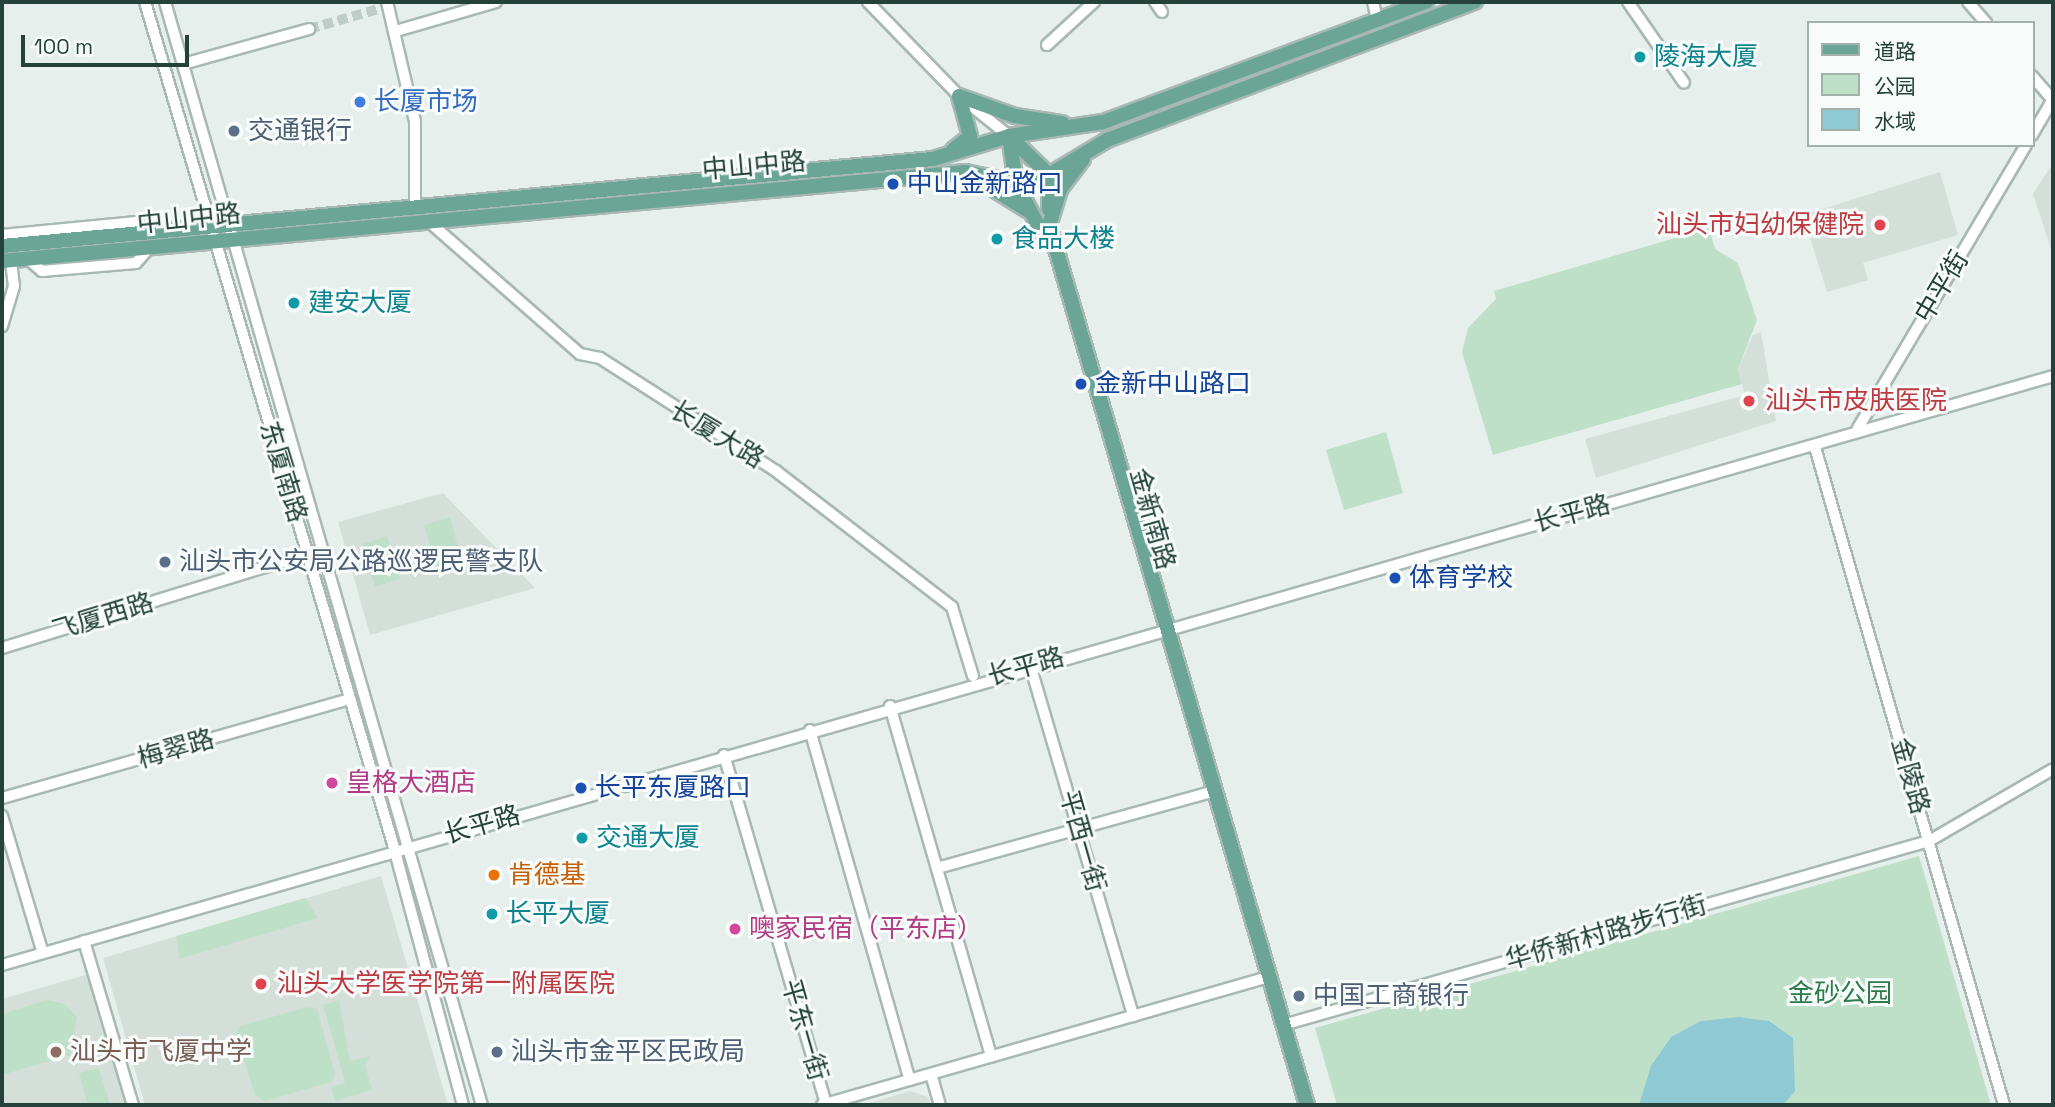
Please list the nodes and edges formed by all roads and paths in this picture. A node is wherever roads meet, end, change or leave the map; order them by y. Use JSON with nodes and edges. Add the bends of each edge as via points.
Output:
{"nodes":[{"id":1,"x":145,"y":2,"type":"edge"},
{"id":2,"x":165,"y":2,"type":"edge"},
{"id":3,"x":496,"y":2,"type":"edge"},
{"id":4,"x":868,"y":2,"type":"edge"},
{"id":5,"x":1094,"y":2,"type":"edge"},
{"id":6,"x":1155,"y":2,"type":"edge"},
{"id":7,"x":1373,"y":2,"type":"edge"},
{"id":8,"x":1426,"y":2,"type":"edge"},
{"id":9,"x":1475,"y":2,"type":"edge"},
{"id":10,"x":1628,"y":2,"type":"edge"},
{"id":11,"x":1968,"y":2,"type":"edge"},
{"id":12,"x":386,"y":5,"type":"edge"},
{"id":13,"x":1162,"y":12,"type":"dead end"},
{"id":14,"x":1377,"y":19,"type":"junction"},
{"id":15,"x":1984,"y":21,"type":"edge"},
{"id":16,"x":309,"y":29,"type":"tunnel mouth"},
{"id":17,"x":396,"y":31,"type":"junction"},
{"id":18,"x":1047,"y":45,"type":"dead end"},
{"id":19,"x":183,"y":64,"type":"junction"},
{"id":20,"x":2034,"y":78,"type":"edge"},
{"id":21,"x":1684,"y":83,"type":"dead end"},
{"id":22,"x":959,"y":96,"type":"junction"},
{"id":23,"x":2053,"y":99,"type":"edge"},
{"id":24,"x":1103,"y":122,"type":"junction"},
{"id":25,"x":2034,"y":132,"type":"edge"},
{"id":26,"x":1009,"y":136,"type":"junction"},
{"id":27,"x":1107,"y":140,"type":"junction"},
{"id":28,"x":2025,"y":147,"type":"edge"},
{"id":29,"x":933,"y":159,"type":"junction"},
{"id":30,"x":967,"y":172,"type":"junction"},
{"id":31,"x":1049,"y":175,"type":"junction"},
{"id":32,"x":1016,"y":183,"type":"junction"},
{"id":33,"x":415,"y":206,"type":"junction"},
{"id":34,"x":427,"y":220,"type":"junction"},
{"id":35,"x":231,"y":225,"type":"junction"},
{"id":36,"x":1045,"y":226,"type":"junction"},
{"id":37,"x":150,"y":232,"type":"junction"},
{"id":38,"x":212,"y":234,"type":"junction"},
{"id":39,"x":2,"y":235,"type":"edge"},
{"id":40,"x":235,"y":239,"type":"junction"},
{"id":41,"x":2,"y":246,"type":"edge"},
{"id":42,"x":6,"y":261,"type":"edge"},
{"id":43,"x":2,"y":326,"type":"edge"},
{"id":44,"x":2053,"y":370,"type":"edge"},
{"id":45,"x":2053,"y":376,"type":"edge"},
{"id":46,"x":1858,"y":428,"type":"junction"},
{"id":47,"x":1815,"y":447,"type":"junction"},
{"id":48,"x":324,"y":548,"type":"junction"},
{"id":49,"x":307,"y":554,"type":"junction"},
{"id":50,"x":1162,"y":625,"type":"junction"},
{"id":51,"x":2,"y":649,"type":"edge"},
{"id":52,"x":1030,"y":666,"type":"junction"},
{"id":53,"x":973,"y":676,"type":"junction"},
{"id":54,"x":350,"y":699,"type":"junction"},
{"id":55,"x":890,"y":706,"type":"junction"},
{"id":56,"x":810,"y":730,"type":"junction"},
{"id":57,"x":724,"y":755,"type":"junction"},
{"id":58,"x":2053,"y":769,"type":"edge"},
{"id":59,"x":1208,"y":793,"type":"junction"},
{"id":60,"x":2,"y":798,"type":"edge"},
{"id":61,"x":2,"y":816,"type":"edge"},
{"id":62,"x":1078,"y":829,"type":"junction"},
{"id":63,"x":1929,"y":841,"type":"junction"},
{"id":64,"x":410,"y":843,"type":"junction"},
{"id":65,"x":394,"y":847,"type":"junction"},
{"id":66,"x":937,"y":868,"type":"junction"},
{"id":67,"x":84,"y":941,"type":"junction"},
{"id":68,"x":41,"y":947,"type":"junction"},
{"id":69,"x":2,"y":958,"type":"edge"},
{"id":70,"x":2,"y":965,"type":"edge"},
{"id":71,"x":1262,"y":979,"type":"junction"},
{"id":72,"x":1133,"y":1016,"type":"junction"},
{"id":73,"x":1283,"y":1025,"type":"junction"},
{"id":74,"x":990,"y":1057,"type":"junction"},
{"id":75,"x":931,"y":1074,"type":"junction"},
{"id":76,"x":911,"y":1080,"type":"junction"},
{"id":77,"x":133,"y":1105,"type":"edge"},
{"id":78,"x":463,"y":1105,"type":"edge"},
{"id":79,"x":482,"y":1105,"type":"edge"},
{"id":80,"x":824,"y":1105,"type":"edge"},
{"id":81,"x":940,"y":1105,"type":"edge"},
{"id":82,"x":1299,"y":1105,"type":"edge"},
{"id":83,"x":1307,"y":1105,"type":"edge"},
{"id":84,"x":2004,"y":1105,"type":"edge"}],
"edges":[{"from":1,"to":38,"type":"street","name":"东厦南路"},
{"from":2,"to":19,"type":"street","name":"东厦南路"},
{"from":3,"to":17,"type":"street"},
{"from":4,"to":22,"type":"street"},
{"from":5,"to":18,"type":"street"},
{"from":6,"to":13,"type":"street"},
{"from":7,"to":14,"type":"street"},
{"from":8,"to":14,"type":"main road","name":"中山中路"},
{"from":9,"to":27,"type":"main road","name":"中山中路"},
{"from":10,"to":21,"type":"street"},
{"from":11,"to":15,"type":"street"},
{"from":12,"to":17,"type":"street"},
{"from":14,"to":24,"type":"main road","name":"中山中路"},
{"from":16,"to":19,"type":"street"},
{"from":17,"to":33,"type":"street","via":[[415,121]]},
{"from":19,"to":35,"type":"street","name":"东厦南路"},
{"from":20,"to":23,"type":"street"},
{"from":22,"to":24,"type":"main road","via":[[1037,120]]},
{"from":22,"to":26,"type":"street"},
{"from":22,"to":29,"type":"main road","via":[[970,136]]},
{"from":23,"to":25,"type":"street"},
{"from":24,"to":26,"type":"main road","name":"中山中路"},
{"from":26,"to":29,"type":"main road","name":"中山中路"},
{"from":26,"to":31,"type":"main road"},
{"from":26,"to":32,"type":"main road","name":"金新南路"},
{"from":27,"to":31,"type":"main road","name":"中山中路"},
{"from":27,"to":36,"type":"main road","via":[[1073,169]]},
{"from":28,"to":46,"type":"street","name":"中平街"},
{"from":29,"to":33,"type":"main road","name":"中山中路"},
{"from":30,"to":32,"type":"main road","name":"中山中路"},
{"from":30,"to":34,"type":"main road","name":"中山中路"},
{"from":30,"to":36,"type":"main road","via":[[1019,202]]},
{"from":31,"to":32,"type":"main road","name":"中山中路"},
{"from":31,"to":36,"type":"main road"},
{"from":32,"to":36,"type":"main road","name":"金新南路"},
{"from":33,"to":35,"type":"main road","name":"中山中路"},
{"from":34,"to":40,"type":"main road","name":"中山中路"},
{"from":34,"to":53,"type":"street","name":"长厦大路","via":[[580,354],[600,358],[776,471],[952,607]]},
{"from":35,"to":38,"type":"main road","name":"中山中路"},
{"from":35,"to":40,"type":"street","name":"东厦南路"},
{"from":36,"to":50,"type":"main road","name":"金新南路"},
{"from":37,"to":38,"type":"main road","name":"中山中路"},
{"from":37,"to":39,"type":"street","via":[[136,222]]},
{"from":37,"to":41,"type":"main road","name":"中山中路"},
{"from":38,"to":40,"type":"main road","name":"中山中路"},
{"from":38,"to":42,"type":"main road","name":"中山中路","via":[[149,248]]},
{"from":38,"to":49,"type":"street","name":"东厦南路"},
{"from":40,"to":48,"type":"street","name":"东厦南路"},
{"from":42,"to":43,"type":"street","via":[[14,286]]},
{"from":44,"to":46,"type":"street","name":"长平路"},
{"from":45,"to":47,"type":"street","name":"长平路"},
{"from":46,"to":50,"type":"street","name":"长平路"},
{"from":47,"to":50,"type":"street","name":"长平路"},
{"from":47,"to":63,"type":"street","name":"金陵路"},
{"from":48,"to":49,"type":"street","name":"飞厦西路"},
{"from":48,"to":64,"type":"street","name":"东厦南路"},
{"from":49,"to":51,"type":"street","name":"飞厦西路"},
{"from":49,"to":54,"type":"street","name":"东厦南路"},
{"from":50,"to":52,"type":"street","name":"长平路"},
{"from":50,"to":53,"type":"street","name":"长平路"},
{"from":50,"to":59,"type":"main road","name":"金新南路"},
{"from":50,"to":73,"type":"main road","name":"金新南路"},
{"from":52,"to":55,"type":"street","name":"长平路"},
{"from":52,"to":62,"type":"street","name":"平西一街"},
{"from":53,"to":64,"type":"street","name":"长平路"},
{"from":54,"to":60,"type":"street","name":"梅翠路"},
{"from":54,"to":65,"type":"street","name":"东厦南路"},
{"from":55,"to":56,"type":"street","name":"长平路"},
{"from":55,"to":66,"type":"street"},
{"from":56,"to":57,"type":"street","name":"长平路"},
{"from":56,"to":76,"type":"street"},
{"from":57,"to":64,"type":"street","name":"长平路"},
{"from":57,"to":80,"type":"street","name":"平东一街"},
{"from":58,"to":63,"type":"street","name":"华侨新村路步行街"},
{"from":59,"to":62,"type":"street"},
{"from":59,"to":71,"type":"main road","name":"金新南路"},
{"from":61,"to":68,"type":"street"},
{"from":62,"to":66,"type":"street"},
{"from":62,"to":72,"type":"street","name":"平西一街"},
{"from":63,"to":73,"type":"street","name":"华侨新村路步行街"},
{"from":63,"to":84,"type":"street","name":"金陵路"},
{"from":64,"to":65,"type":"street","name":"长平路"},
{"from":64,"to":79,"type":"street","name":"东厦南路"},
{"from":65,"to":67,"type":"street","name":"长平路"},
{"from":65,"to":68,"type":"street","name":"长平路"},
{"from":65,"to":78,"type":"street","name":"东厦南路"},
{"from":66,"to":74,"type":"street"},
{"from":67,"to":70,"type":"street","name":"长平路"},
{"from":67,"to":77,"type":"street"},
{"from":68,"to":69,"type":"street","name":"长平路"},
{"from":71,"to":72,"type":"street"},
{"from":71,"to":82,"type":"main road","name":"金新南路"},
{"from":72,"to":74,"type":"street"},
{"from":73,"to":83,"type":"main road","name":"金新南路"},
{"from":74,"to":75,"type":"street"},
{"from":75,"to":76,"type":"street"},
{"from":75,"to":81,"type":"street"},
{"from":76,"to":80,"type":"street"}]}
